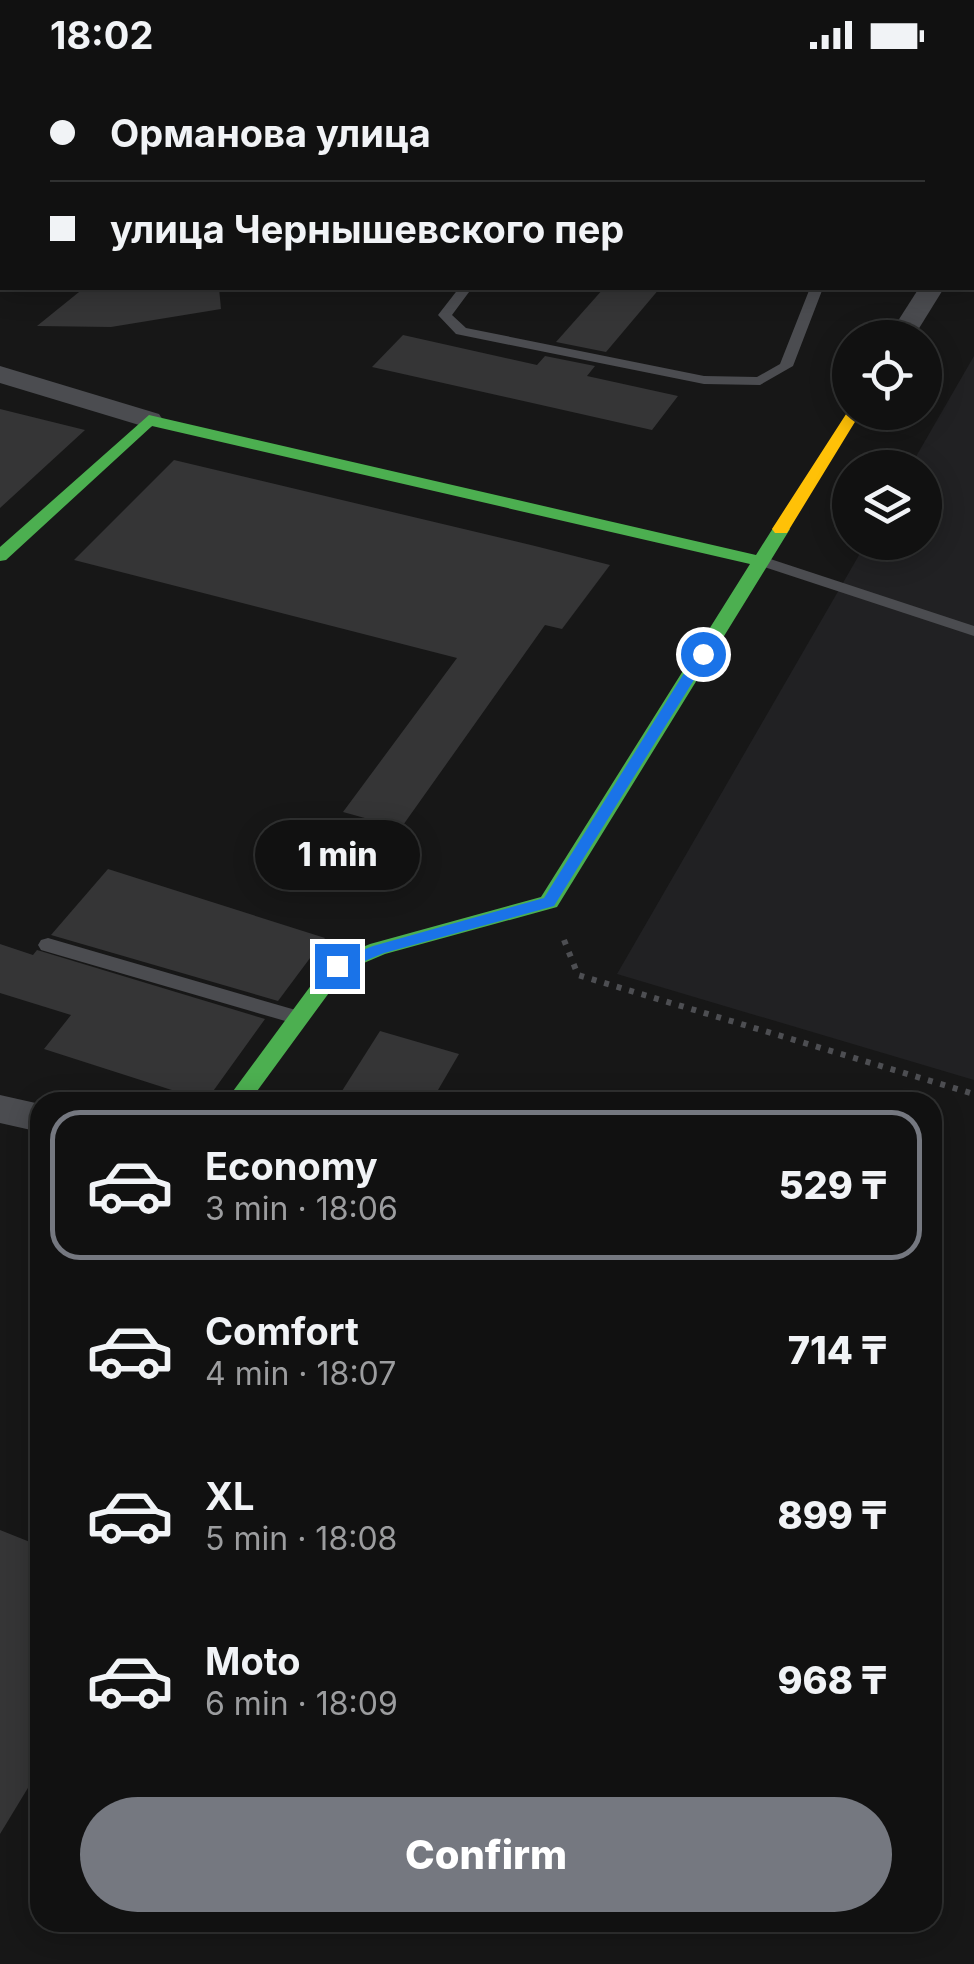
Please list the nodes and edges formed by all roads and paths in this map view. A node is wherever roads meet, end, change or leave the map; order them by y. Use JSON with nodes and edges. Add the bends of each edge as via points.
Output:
{"nodes":[{"id":1,"x":464,"y":290,"type":"edge"},
{"id":2,"x":815,"y":290,"type":"edge"},
{"id":3,"x":930,"y":290,"type":"edge"},
{"id":4,"x":911,"y":320,"type":"edge"},
{"id":5,"x":0,"y":374,"type":"edge"},
{"id":6,"x":148,"y":420,"type":"junction"},
{"id":7,"x":842,"y":430,"type":"edge"},
{"id":8,"x":0,"y":556,"type":"edge"},
{"id":9,"x":761,"y":560,"type":"junction"},
{"id":10,"x":974,"y":631,"type":"edge"},
{"id":11,"x":549,"y":902,"type":"junction"},
{"id":12,"x":48,"y":945,"type":"dead end"},
{"id":13,"x":299,"y":1018,"type":"junction"},
{"id":14,"x":244,"y":1092,"type":"edge"},
{"id":15,"x":974,"y":1094,"type":"edge"},
{"id":16,"x":0,"y":1109,"type":"edge"},
{"id":17,"x":30,"y":1116,"type":"edge"}],
"edges":[{"from":1,"to":2,"type":"lane","via":[[445,315],[461,331],[704,380],[760,380],[786,366]]},
{"from":3,"to":4,"type":"street"},
{"from":5,"to":6,"type":"street"},
{"from":6,"to":8,"type":"street"},
{"from":6,"to":9,"type":"street"},
{"from":7,"to":9,"type":"street"},
{"from":9,"to":10,"type":"lane"},
{"from":9,"to":11,"type":"street"},
{"from":11,"to":13,"type":"street","via":[[337,966]]},
{"from":11,"to":15,"type":"path","via":[[578,975]]},
{"from":12,"to":13,"type":"lane"},
{"from":13,"to":14,"type":"street"},
{"from":16,"to":17,"type":"street"}]}
